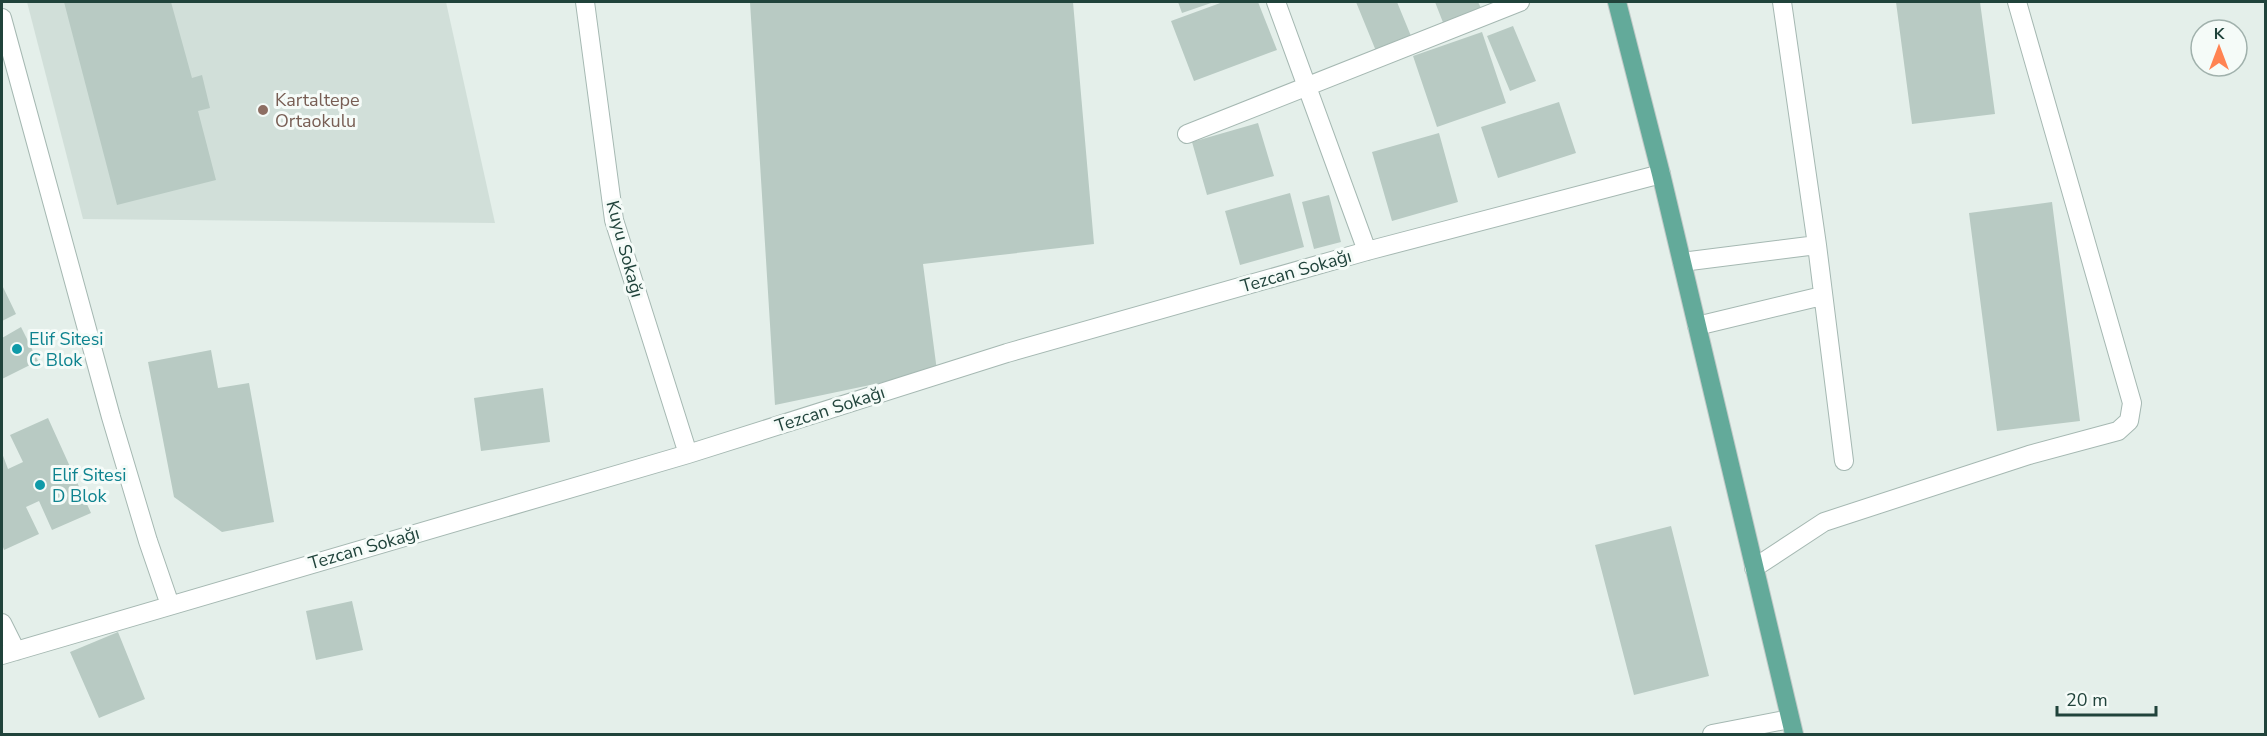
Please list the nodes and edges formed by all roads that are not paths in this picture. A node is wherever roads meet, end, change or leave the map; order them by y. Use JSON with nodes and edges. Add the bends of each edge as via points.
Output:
{"nodes":[{"id":1,"x":585,"y":2,"type":"edge"},
{"id":2,"x":1276,"y":2,"type":"edge"},
{"id":3,"x":1520,"y":2,"type":"edge"},
{"id":4,"x":1617,"y":2,"type":"edge"},
{"id":5,"x":1782,"y":2,"type":"edge"},
{"id":6,"x":2017,"y":2,"type":"edge"},
{"id":7,"x":2,"y":18,"type":"edge"},
{"id":8,"x":1307,"y":87,"type":"junction"},
{"id":9,"x":1187,"y":134,"type":"dead end"},
{"id":10,"x":1661,"y":174,"type":"junction"},
{"id":11,"x":1817,"y":245,"type":"junction"},
{"id":12,"x":1367,"y":251,"type":"junction"},
{"id":13,"x":1682,"y":262,"type":"junction"},
{"id":14,"x":1822,"y":297,"type":"junction"},
{"id":15,"x":1697,"y":326,"type":"junction"},
{"id":16,"x":688,"y":454,"type":"junction"},
{"id":17,"x":1844,"y":461,"type":"dead end"},
{"id":18,"x":1754,"y":568,"type":"junction"},
{"id":19,"x":170,"y":605,"type":"junction"},
{"id":20,"x":2,"y":623,"type":"edge"},
{"id":21,"x":8,"y":653,"type":"edge"},
{"id":22,"x":1792,"y":727,"type":"edge"},
{"id":23,"x":1712,"y":735,"type":"edge"}],
"edges":[{"from":1,"to":16,"type":"street","name":"Kuyu Sokağı","via":[[614,220]]},
{"from":2,"to":8,"type":"street"},
{"from":3,"to":8,"type":"street"},
{"from":4,"to":10,"type":"main road"},
{"from":5,"to":11,"type":"street"},
{"from":6,"to":18,"type":"street","via":[[2132,403],[2129,421],[2118,432],[2029,455],[1824,522]]},
{"from":7,"to":19,"type":"street","via":[[111,417]]},
{"from":8,"to":9,"type":"street"},
{"from":8,"to":12,"type":"street"},
{"from":10,"to":12,"type":"street","name":"Tezcan Sokağı"},
{"from":10,"to":13,"type":"main road"},
{"from":11,"to":13,"type":"street"},
{"from":11,"to":14,"type":"street"},
{"from":12,"to":16,"type":"street","name":"Tezcan Sokağı","via":[[1007,354]]},
{"from":13,"to":15,"type":"main road"},
{"from":14,"to":15,"type":"street"},
{"from":14,"to":17,"type":"street"},
{"from":15,"to":18,"type":"main road"},
{"from":16,"to":19,"type":"street","name":"Tezcan Sokağı"},
{"from":18,"to":22,"type":"main road"},
{"from":19,"to":21,"type":"street","name":"Tezcan Sokağı"},
{"from":20,"to":21,"type":"street"},
{"from":22,"to":23,"type":"street"}]}
